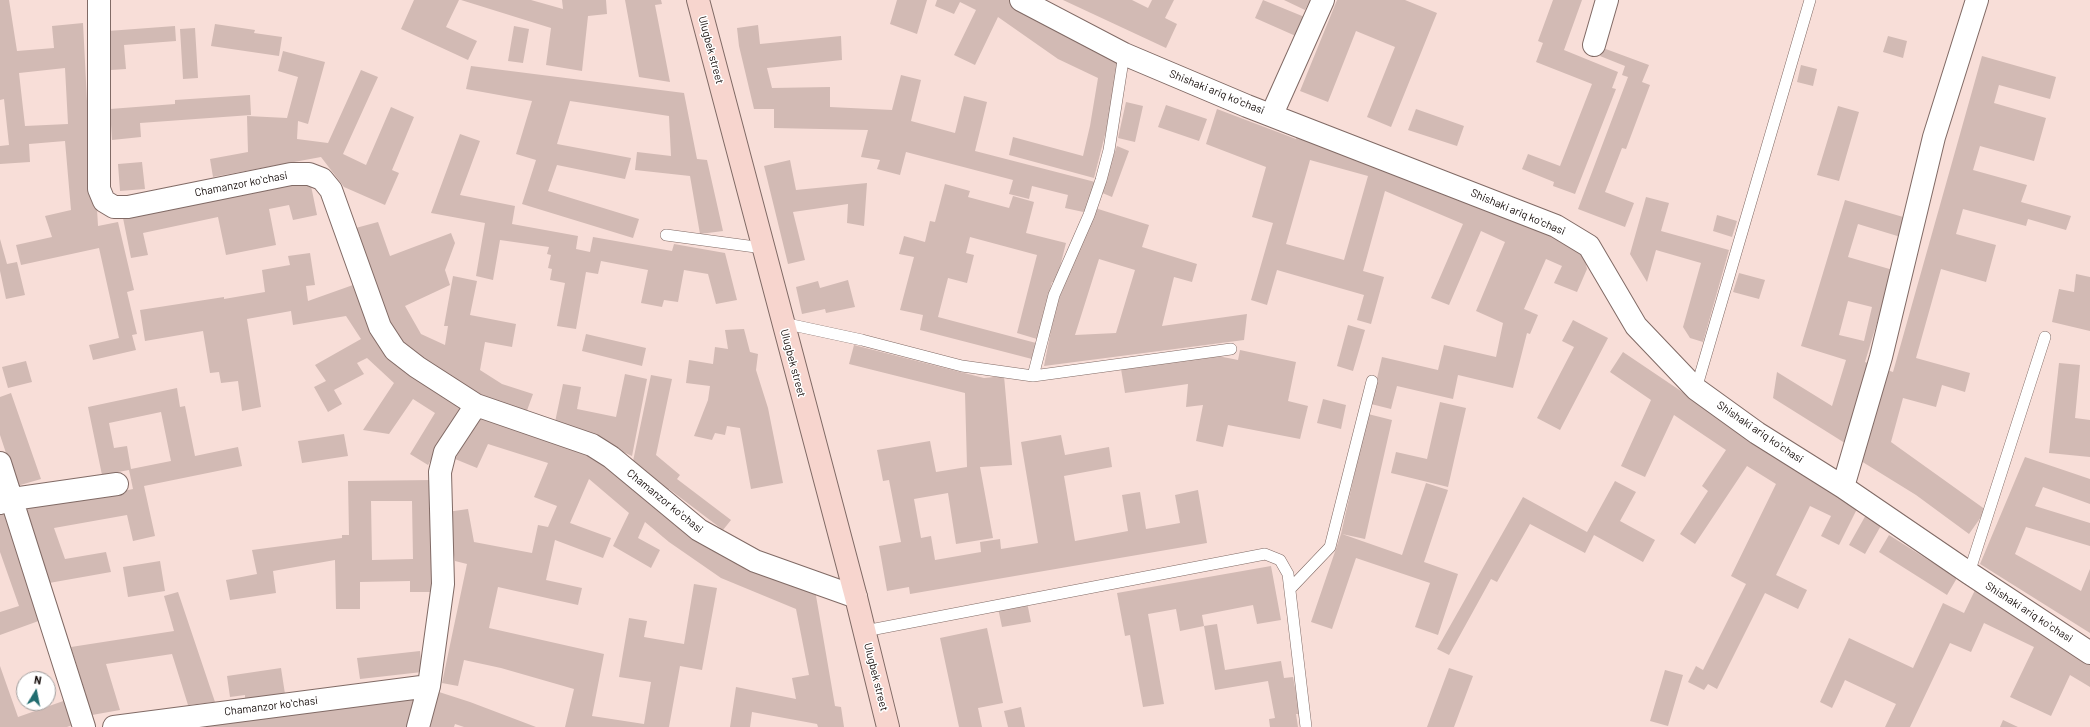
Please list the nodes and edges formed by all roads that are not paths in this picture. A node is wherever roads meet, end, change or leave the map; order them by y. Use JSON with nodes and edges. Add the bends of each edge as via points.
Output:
{"nodes":[{"id":1,"x":99,"y":0,"type":"edge"},
{"id":2,"x":698,"y":0,"type":"edge"},
{"id":3,"x":1020,"y":0,"type":"edge"},
{"id":4,"x":1323,"y":0,"type":"edge"},
{"id":5,"x":1607,"y":0,"type":"edge"},
{"id":6,"x":1810,"y":0,"type":"edge"},
{"id":7,"x":1977,"y":0,"type":"edge"},
{"id":8,"x":1594,"y":45,"type":"dead end"},
{"id":9,"x":1124,"y":54,"type":"junction"},
{"id":10,"x":1272,"y":114,"type":"junction"},
{"id":11,"x":666,"y":235,"type":"dead end"},
{"id":12,"x":763,"y":248,"type":"junction"},
{"id":13,"x":782,"y":323,"type":"junction"},
{"id":14,"x":2045,"y":337,"type":"dead end"},
{"id":15,"x":1231,"y":349,"type":"dead end"},
{"id":16,"x":1033,"y":376,"type":"junction"},
{"id":17,"x":1372,"y":381,"type":"dead end"},
{"id":18,"x":1696,"y":389,"type":"junction"},
{"id":19,"x":476,"y":405,"type":"junction"},
{"id":20,"x":0,"y":462,"type":"edge"},
{"id":21,"x":116,"y":484,"type":"dead end"},
{"id":22,"x":1843,"y":487,"type":"junction"},
{"id":23,"x":6,"y":501,"type":"edge"},
{"id":24,"x":1969,"y":573,"type":"junction"},
{"id":25,"x":1290,"y":589,"type":"junction"},
{"id":26,"x":856,"y":597,"type":"junction"},
{"id":27,"x":865,"y":631,"type":"junction"},
{"id":28,"x":2090,"y":653,"type":"edge"},
{"id":29,"x":429,"y":686,"type":"junction"},
{"id":30,"x":84,"y":727,"type":"edge"},
{"id":31,"x":114,"y":727,"type":"edge"},
{"id":32,"x":418,"y":727,"type":"edge"},
{"id":33,"x":888,"y":727,"type":"edge"},
{"id":34,"x":1306,"y":727,"type":"edge"}],
"edges":[{"from":1,"to":19,"type":"street","name":"Chamanzor koʻchasi","via":[[99,189],[104,201],[114,207],[128,207],[291,174],[309,174],[322,179],[331,190],[380,327],[394,350]]},
{"from":2,"to":12,"type":"street","name":"Ulugbek street"},
{"from":3,"to":9,"type":"street","name":"Shishaki ariq koʻchasi"},
{"from":4,"to":10,"type":"street"},
{"from":5,"to":8,"type":"street"},
{"from":6,"to":18,"type":"lane"},
{"from":7,"to":22,"type":"street","via":[[1934,137],[1881,357]]},
{"from":9,"to":10,"type":"street","name":"Shishaki ariq koʻchasi"},
{"from":9,"to":16,"type":"lane","via":[[1102,180],[1054,295]]},
{"from":10,"to":18,"type":"street","name":"Shishaki ariq koʻchasi","via":[[1556,226],[1589,246],[1636,326]]},
{"from":11,"to":12,"type":"lane"},
{"from":12,"to":13,"type":"street","name":"Ulugbek street"},
{"from":13,"to":16,"type":"lane","via":[[862,340],[962,366]]},
{"from":13,"to":26,"type":"street","name":"Ulugbek street"},
{"from":14,"to":24,"type":"lane"},
{"from":15,"to":16,"type":"lane"},
{"from":17,"to":25,"type":"lane","via":[[1330,547]]},
{"from":18,"to":22,"type":"street","name":"Shishaki ariq koʻchasi","via":[[1758,433]]},
{"from":19,"to":26,"type":"street","name":"Chamanzor koʻchasi","via":[[592,445],[611,457],[699,530],[756,561]]},
{"from":19,"to":29,"type":"street","via":[[445,452],[440,472],[443,584]]},
{"from":20,"to":23,"type":"street"},
{"from":21,"to":23,"type":"street"},
{"from":22,"to":24,"type":"street","name":"Shishaki ariq koʻchasi"},
{"from":23,"to":30,"type":"street"},
{"from":24,"to":28,"type":"street","name":"Shishaki ariq koʻchasi","via":[[2026,608]]},
{"from":25,"to":27,"type":"lane","via":[[1288,574],[1280,560],[1265,554]]},
{"from":25,"to":34,"type":"lane"},
{"from":26,"to":27,"type":"street","name":"Ulugbek street"},
{"from":27,"to":33,"type":"street","name":"Ulugbek street"},
{"from":29,"to":31,"type":"street","name":"Chamanzor koʻchasi"},
{"from":29,"to":32,"type":"street"}]}
